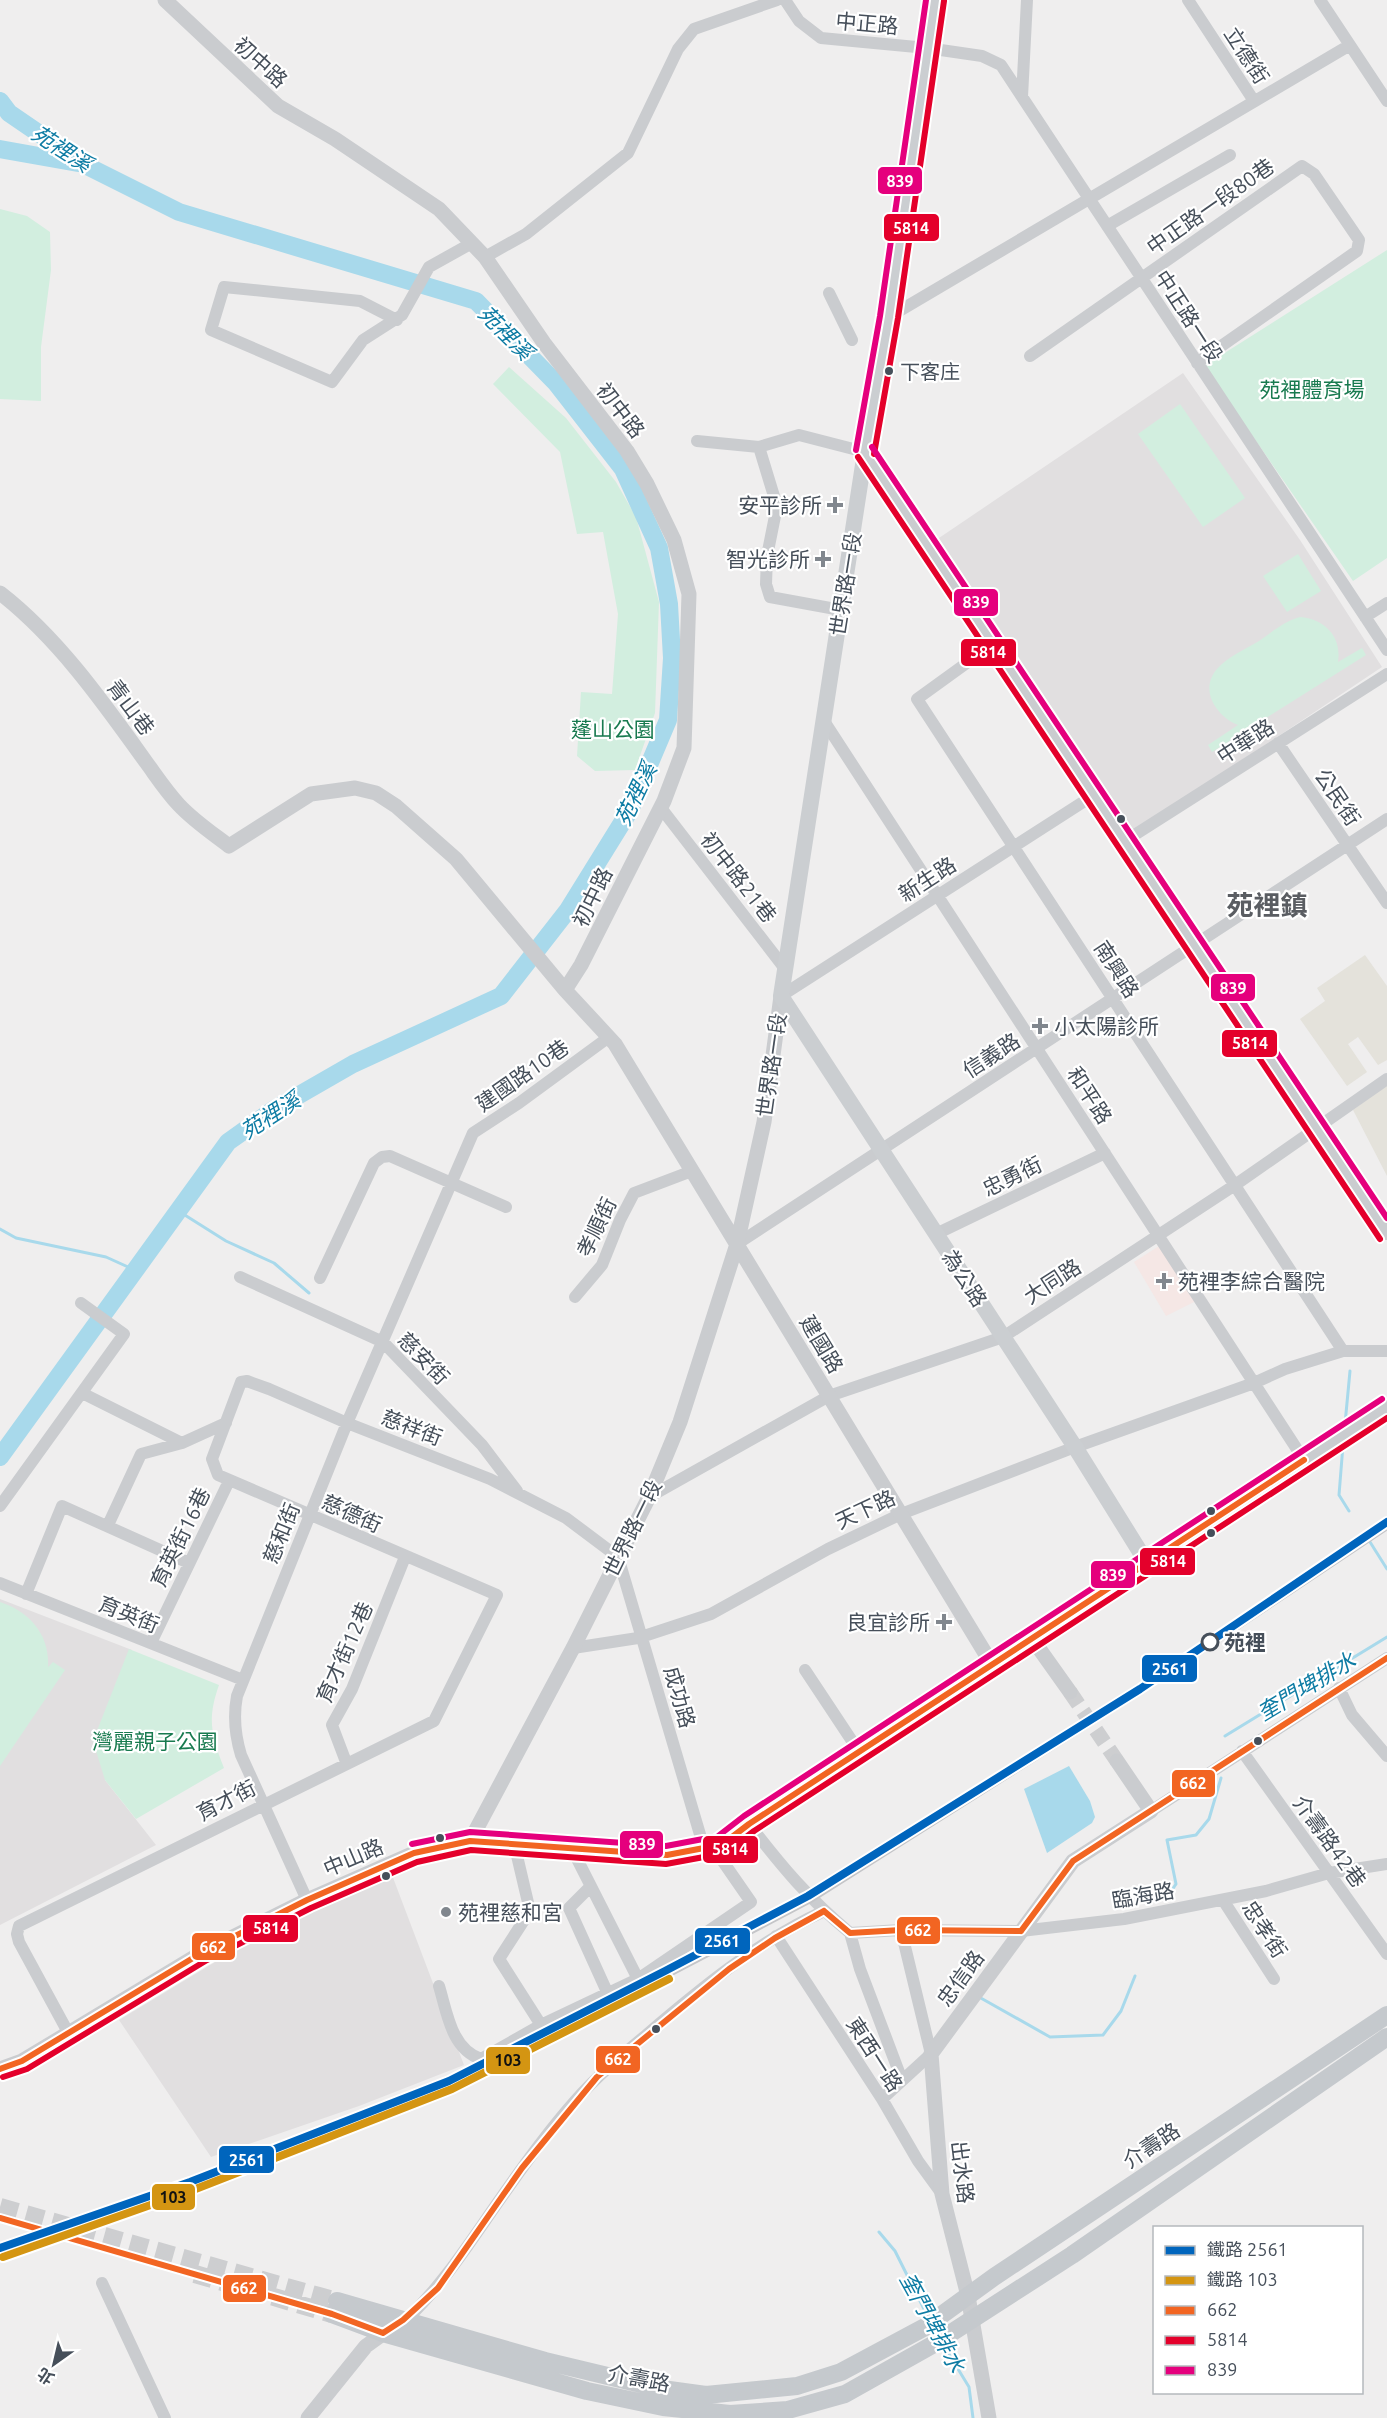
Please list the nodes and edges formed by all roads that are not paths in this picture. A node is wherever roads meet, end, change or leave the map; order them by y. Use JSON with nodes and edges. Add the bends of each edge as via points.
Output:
{"nodes":[{"id":1,"x":165,"y":0,"type":"edge"},
{"id":2,"x":777,"y":0,"type":"edge"},
{"id":3,"x":785,"y":0,"type":"edge"},
{"id":4,"x":935,"y":0,"type":"edge"},
{"id":5,"x":1027,"y":0,"type":"edge"},
{"id":6,"x":1188,"y":0,"type":"edge"},
{"id":7,"x":1320,"y":0,"type":"edge"},
{"id":8,"x":1350,"y":45,"type":"junction"},
{"id":9,"x":927,"y":48,"type":"junction"},
{"id":10,"x":1022,"y":97,"type":"junction"},
{"id":11,"x":1254,"y":101,"type":"junction"},
{"id":12,"x":1387,"y":101,"type":"edge"},
{"id":13,"x":1230,"y":155,"type":"dead end"},
{"id":14,"x":1089,"y":199,"type":"junction"},
{"id":15,"x":1107,"y":226,"type":"junction"},
{"id":16,"x":472,"y":243,"type":"junction"},
{"id":17,"x":485,"y":257,"type":"junction"},
{"id":18,"x":1141,"y":278,"type":"junction"},
{"id":19,"x":829,"y":293,"type":"dead end"},
{"id":20,"x":889,"y":316,"type":"junction"},
{"id":21,"x":400,"y":318,"type":"junction"},
{"id":22,"x":852,"y":340,"type":"dead end"},
{"id":23,"x":1030,"y":356,"type":"dead end"},
{"id":24,"x":1197,"y":363,"type":"junction"},
{"id":25,"x":697,"y":441,"type":"dead end"},
{"id":26,"x":759,"y":447,"type":"junction"},
{"id":27,"x":865,"y":452,"type":"junction"},
{"id":28,"x":0,"y":593,"type":"edge"},
{"id":29,"x":1387,"y":603,"type":"edge"},
{"id":30,"x":841,"y":610,"type":"junction"},
{"id":31,"x":1365,"y":617,"type":"junction"},
{"id":32,"x":993,"y":644,"type":"junction"},
{"id":33,"x":1387,"y":650,"type":"edge"},
{"id":34,"x":1387,"y":674,"type":"edge"},
{"id":35,"x":824,"y":721,"type":"junction"},
{"id":36,"x":1278,"y":743,"type":"junction"},
{"id":37,"x":1094,"y":795,"type":"junction"},
{"id":38,"x":661,"y":808,"type":"junction"},
{"id":39,"x":1387,"y":819,"type":"edge"},
{"id":40,"x":1125,"y":841,"type":"junction"},
{"id":41,"x":1347,"y":845,"type":"junction"},
{"id":42,"x":229,"y":846,"type":"joint"},
{"id":43,"x":1013,"y":847,"type":"junction"},
{"id":44,"x":937,"y":896,"type":"junction"},
{"id":45,"x":1387,"y":903,"type":"edge"},
{"id":46,"x":1194,"y":945,"type":"junction"},
{"id":47,"x":786,"y":970,"type":"junction"},
{"id":48,"x":561,"y":983,"type":"junction"},
{"id":49,"x":781,"y":996,"type":"junction"},
{"id":50,"x":1113,"y":998,"type":"junction"},
{"id":51,"x":612,"y":1041,"type":"junction"},
{"id":52,"x":1036,"y":1048,"type":"junction"},
{"id":53,"x":1387,"y":1079,"type":"edge"},
{"id":54,"x":1317,"y":1129,"type":"junction"},
{"id":55,"x":881,"y":1150,"type":"junction"},
{"id":56,"x":1105,"y":1154,"type":"junction"},
{"id":57,"x":692,"y":1171,"type":"junction"},
{"id":58,"x":452,"y":1185,"type":"junction"},
{"id":59,"x":1235,"y":1185,"type":"junction"},
{"id":60,"x":506,"y":1207,"type":"dead end"},
{"id":61,"x":936,"y":1234,"type":"junction"},
{"id":62,"x":1387,"y":1234,"type":"edge"},
{"id":63,"x":1158,"y":1235,"type":"junction"},
{"id":64,"x":737,"y":1244,"type":"junction"},
{"id":65,"x":240,"y":1277,"type":"dead end"},
{"id":66,"x":320,"y":1278,"type":"dead end"},
{"id":67,"x":575,"y":1298,"type":"dead end"},
{"id":68,"x":81,"y":1303,"type":"dead end"},
{"id":69,"x":1003,"y":1337,"type":"junction"},
{"id":70,"x":383,"y":1342,"type":"junction"},
{"id":71,"x":1344,"y":1351,"type":"junction"},
{"id":72,"x":1387,"y":1351,"type":"edge"},
{"id":73,"x":1254,"y":1383,"type":"junction"},
{"id":74,"x":82,"y":1393,"type":"junction"},
{"id":75,"x":829,"y":1396,"type":"junction"},
{"id":76,"x":1387,"y":1407,"type":"edge"},
{"id":77,"x":226,"y":1423,"type":"junction"},
{"id":78,"x":347,"y":1423,"type":"junction"},
{"id":79,"x":182,"y":1443,"type":"junction"},
{"id":80,"x":1075,"y":1447,"type":"junction"},
{"id":81,"x":1304,"y":1460,"type":"junction"},
{"id":82,"x":229,"y":1481,"type":"junction"},
{"id":83,"x":517,"y":1492,"type":"junction"},
{"id":84,"x":649,"y":1497,"type":"junction"},
{"id":85,"x":0,"y":1506,"type":"edge"},
{"id":86,"x":901,"y":1514,"type":"junction"},
{"id":87,"x":309,"y":1515,"type":"junction"},
{"id":88,"x":108,"y":1525,"type":"junction"},
{"id":89,"x":405,"y":1557,"type":"junction"},
{"id":90,"x":618,"y":1557,"type":"junction"},
{"id":91,"x":189,"y":1563,"type":"junction"},
{"id":92,"x":1147,"y":1563,"type":"junction"},
{"id":93,"x":0,"y":1583,"type":"edge"},
{"id":94,"x":26,"y":1594,"type":"junction"},
{"id":95,"x":497,"y":1595,"type":"joint"},
{"id":96,"x":642,"y":1637,"type":"junction"},
{"id":97,"x":1033,"y":1640,"type":"junction"},
{"id":98,"x":151,"y":1643,"type":"junction"},
{"id":99,"x":573,"y":1648,"type":"junction"},
{"id":100,"x":1387,"y":1658,"type":"edge"},
{"id":101,"x":993,"y":1666,"type":"junction"},
{"id":102,"x":805,"y":1670,"type":"dead end"},
{"id":103,"x":243,"y":1680,"type":"junction"},
{"id":104,"x":1340,"y":1688,"type":"junction"},
{"id":105,"x":1070,"y":1692,"type":"tunnel mouth"},
{"id":106,"x":1242,"y":1751,"type":"junction"},
{"id":107,"x":860,"y":1753,"type":"junction"},
{"id":108,"x":1387,"y":1756,"type":"edge"},
{"id":109,"x":1117,"y":1761,"type":"tunnel mouth"},
{"id":110,"x":346,"y":1762,"type":"junction"},
{"id":111,"x":262,"y":1804,"type":"junction"},
{"id":112,"x":1151,"y":1811,"type":"junction"},
{"id":113,"x":749,"y":1824,"type":"junction"},
{"id":114,"x":470,"y":1841,"type":"junction"},
{"id":115,"x":514,"y":1843,"type":"junction"},
{"id":116,"x":570,"y":1846,"type":"junction"},
{"id":117,"x":710,"y":1849,"type":"junction"},
{"id":118,"x":1387,"y":1864,"type":"edge"},
{"id":119,"x":1329,"y":1873,"type":"junction"},
{"id":120,"x":590,"y":1887,"type":"junction"},
{"id":121,"x":307,"y":1900,"type":"junction"},
{"id":122,"x":1223,"y":1900,"type":"junction"},
{"id":123,"x":824,"y":1911,"type":"junction"},
{"id":124,"x":901,"y":1930,"type":"junction"},
{"id":125,"x":1021,"y":1931,"type":"junction"},
{"id":126,"x":850,"y":1933,"type":"junction"},
{"id":127,"x":776,"y":1936,"type":"junction"},
{"id":128,"x":1387,"y":1954,"type":"edge"},
{"id":129,"x":638,"y":1978,"type":"junction"},
{"id":130,"x":1274,"y":1978,"type":"dead end"},
{"id":131,"x":439,"y":1986,"type":"dead end"},
{"id":132,"x":608,"y":1994,"type":"junction"},
{"id":133,"x":1387,"y":2015,"type":"edge"},
{"id":134,"x":541,"y":2025,"type":"junction"},
{"id":135,"x":69,"y":2034,"type":"junction"},
{"id":136,"x":1387,"y":2037,"type":"edge"},
{"id":137,"x":931,"y":2054,"type":"junction"},
{"id":138,"x":0,"y":2069,"type":"edge"},
{"id":139,"x":902,"y":2080,"type":"junction"},
{"id":140,"x":882,"y":2099,"type":"junction"},
{"id":141,"x":942,"y":2194,"type":"junction"},
{"id":142,"x":102,"y":2283,"type":"dead end"},
{"id":143,"x":968,"y":2296,"type":"junction"},
{"id":144,"x":970,"y":2320,"type":"junction"},
{"id":145,"x":405,"y":2321,"type":"junction"},
{"id":146,"x":383,"y":2332,"type":"junction"},
{"id":147,"x":312,"y":2416,"type":"edge"},
{"id":148,"x":165,"y":2418,"type":"edge"},
{"id":149,"x":989,"y":2418,"type":"edge"}],
"edges":[{"from":1,"to":16,"type":"street","name":"初中路","via":[[278,106],[439,209]]},
{"from":2,"to":17,"type":"street","via":[[694,29],[678,49],[628,153],[526,234]]},
{"from":3,"to":9,"type":"street","name":"中正路","via":[[799,21],[821,38]]},
{"from":4,"to":9,"type":"main road","name":"世界路一段"},
{"from":5,"to":10,"type":"street"},
{"from":6,"to":11,"type":"street","name":"立德街"},
{"from":7,"to":8,"type":"street"},
{"from":8,"to":11,"type":"street"},
{"from":8,"to":12,"type":"street"},
{"from":9,"to":10,"type":"street","name":"中正路一段","via":[[982,56],[1000,65]]},
{"from":9,"to":20,"type":"main road","name":"世界路一段"},
{"from":10,"to":14,"type":"street","name":"中正路一段"},
{"from":11,"to":14,"type":"street"},
{"from":13,"to":15,"type":"street"},
{"from":14,"to":15,"type":"street","name":"中正路一段"},
{"from":14,"to":20,"type":"street"},
{"from":15,"to":18,"type":"street","name":"中正路一段"},
{"from":16,"to":17,"type":"street","name":"初中路"},
{"from":16,"to":21,"type":"street","via":[[429,267]]},
{"from":17,"to":38,"type":"street","name":"初中路","via":[[544,343],[627,451],[674,540],[689,594],[684,748]]},
{"from":18,"to":23,"type":"street","name":"中正路一段80巷"},
{"from":18,"to":24,"type":"street","name":"中正路一段"},
{"from":18,"to":24,"type":"street","name":"中正路一段80巷","via":[[1302,166],[1314,174],[1359,240],[1357,251]]},
{"from":19,"to":22,"type":"street"},
{"from":20,"to":27,"type":"main road","name":"世界路一段"},
{"from":21,"to":21,"type":"street","via":[[360,301],[224,287],[211,330],[332,382],[363,340]]},
{"from":24,"to":31,"type":"street","name":"中正路一段"},
{"from":25,"to":26,"type":"street"},
{"from":26,"to":27,"type":"street","via":[[800,435]]},
{"from":26,"to":30,"type":"street","via":[[777,506],[767,556],[766,584],[770,597]]},
{"from":27,"to":30,"type":"main road","name":"世界路一段"},
{"from":27,"to":32,"type":"street"},
{"from":28,"to":42,"type":"street","name":"青山巷","via":[[31,616],[107,708],[180,807]]},
{"from":29,"to":31,"type":"street"},
{"from":30,"to":35,"type":"main road","name":"世界路一段"},
{"from":31,"to":33,"type":"street","name":"中正路一段"},
{"from":32,"to":37,"type":"street"},
{"from":32,"to":43,"type":"street","name":"南興路","via":[[916,699]]},
{"from":34,"to":36,"type":"street","name":"中華路"},
{"from":35,"to":44,"type":"street","name":"和平路"},
{"from":35,"to":47,"type":"main road","name":"世界路一段"},
{"from":36,"to":40,"type":"street","name":"中華路"},
{"from":36,"to":41,"type":"street","name":"公民街"},
{"from":37,"to":40,"type":"street"},
{"from":37,"to":43,"type":"street","name":"新生路"},
{"from":38,"to":47,"type":"street","name":"初中路21巷"},
{"from":38,"to":48,"type":"street","name":"初中路","via":[[581,965]]},
{"from":39,"to":41,"type":"street","name":"信義路"},
{"from":40,"to":46,"type":"street"},
{"from":41,"to":45,"type":"street","name":"公民街"},
{"from":41,"to":46,"type":"street","name":"信義路"},
{"from":42,"to":48,"type":"street","name":"建國路","via":[[311,794],[355,788],[376,793],[456,859]]},
{"from":43,"to":44,"type":"street","name":"新生路"},
{"from":43,"to":50,"type":"street","name":"南興路"},
{"from":44,"to":49,"type":"street","name":"新生路"},
{"from":44,"to":52,"type":"street","name":"和平路"},
{"from":46,"to":50,"type":"street","name":"信義路"},
{"from":46,"to":54,"type":"street"},
{"from":47,"to":49,"type":"main road","name":"世界路一段"},
{"from":48,"to":51,"type":"street","name":"建國路"},
{"from":49,"to":55,"type":"main road","name":"為公路"},
{"from":49,"to":64,"type":"street","name":"世界路一段","via":[[764,1122]]},
{"from":50,"to":52,"type":"street","name":"信義路"},
{"from":50,"to":59,"type":"street","name":"南興路"},
{"from":51,"to":57,"type":"street","name":"建國路"},
{"from":51,"to":58,"type":"street","name":"建國路10巷","via":[[472,1133]]},
{"from":52,"to":55,"type":"street","name":"信義路"},
{"from":52,"to":56,"type":"street","name":"和平路"},
{"from":53,"to":54,"type":"street","name":"大同路"},
{"from":54,"to":59,"type":"street","name":"大同路"},
{"from":54,"to":62,"type":"street"},
{"from":55,"to":61,"type":"main road","name":"為公路"},
{"from":55,"to":64,"type":"street","name":"信義路"},
{"from":56,"to":61,"type":"street","name":"忠勇街"},
{"from":56,"to":63,"type":"street","name":"和平路"},
{"from":57,"to":64,"type":"street","name":"建國路"},
{"from":57,"to":67,"type":"street","name":"孝順街","via":[[634,1193],[602,1265]]},
{"from":58,"to":60,"type":"street"},
{"from":58,"to":66,"type":"street","via":[[390,1156],[382,1157],[374,1163]]},
{"from":58,"to":70,"type":"street","name":"慈和街"},
{"from":59,"to":63,"type":"street","name":"大同路"},
{"from":59,"to":71,"type":"street","name":"南興路"},
{"from":61,"to":69,"type":"main road","name":"為公路"},
{"from":63,"to":69,"type":"street","name":"大同路"},
{"from":63,"to":73,"type":"street","name":"和平路"},
{"from":64,"to":75,"type":"street","name":"建國路"},
{"from":64,"to":84,"type":"street","name":"世界路一段","via":[[699,1367]]},
{"from":65,"to":70,"type":"street","name":"慈安街"},
{"from":68,"to":74,"type":"street","via":[[124,1334]]},
{"from":69,"to":75,"type":"street","name":"大同路"},
{"from":69,"to":80,"type":"main road","name":"為公路"},
{"from":70,"to":78,"type":"street","name":"慈和街"},
{"from":70,"to":83,"type":"street","name":"慈安街","via":[[482,1445]]},
{"from":71,"to":72,"type":"street","name":"天下路"},
{"from":71,"to":73,"type":"street","name":"天下路"},
{"from":73,"to":80,"type":"street","name":"天下路"},
{"from":73,"to":81,"type":"street","name":"和平路"},
{"from":74,"to":79,"type":"street"},
{"from":74,"to":85,"type":"street"},
{"from":75,"to":84,"type":"street","name":"大同路"},
{"from":75,"to":86,"type":"street","name":"建國路"},
{"from":76,"to":81,"type":"street","name":"中山路"},
{"from":77,"to":78,"type":"street","name":"慈祥街","via":[[241,1382],[247,1381]]},
{"from":77,"to":79,"type":"street"},
{"from":77,"to":82,"type":"street","via":[[213,1459],[218,1475]]},
{"from":78,"to":83,"type":"street","name":"慈祥街"},
{"from":78,"to":87,"type":"street","name":"慈和街"},
{"from":79,"to":88,"type":"street","via":[[141,1454]]},
{"from":80,"to":86,"type":"street","name":"天下路"},
{"from":80,"to":92,"type":"main road","name":"為公路"},
{"from":81,"to":92,"type":"street","name":"中山路"},
{"from":82,"to":87,"type":"street","name":"慈德街"},
{"from":82,"to":91,"type":"street","name":"育英街16巷"},
{"from":83,"to":90,"type":"street","name":"慈祥街","via":[[566,1518]]},
{"from":84,"to":90,"type":"street","name":"世界路一段"},
{"from":86,"to":96,"type":"street","name":"天下路","via":[[828,1549],[711,1614]]},
{"from":86,"to":101,"type":"street","name":"建國路"},
{"from":87,"to":89,"type":"street","name":"慈德街"},
{"from":87,"to":103,"type":"street","name":"慈和街"},
{"from":88,"to":91,"type":"street"},
{"from":88,"to":94,"type":"street","via":[[62,1506]]},
{"from":89,"to":95,"type":"street","name":"慈德街"},
{"from":89,"to":110,"type":"street","name":"育才街12巷","via":[[352,1689],[332,1725]]},
{"from":90,"to":96,"type":"street","name":"成功路"},
{"from":90,"to":99,"type":"street","name":"世界路一段"},
{"from":91,"to":98,"type":"street","name":"育英街16巷"},
{"from":92,"to":97,"type":"street","name":"中山路"},
{"from":93,"to":94,"type":"street","name":"育英街"},
{"from":94,"to":98,"type":"street","name":"育英街"},
{"from":95,"to":110,"type":"street","name":"育才街","via":[[435,1720]]},
{"from":96,"to":99,"type":"street","name":"天下路"},
{"from":96,"to":117,"type":"street","name":"成功路"},
{"from":97,"to":101,"type":"street","name":"中山路"},
{"from":97,"to":105,"type":"street"},
{"from":98,"to":103,"type":"street","name":"育英街"},
{"from":99,"to":114,"type":"street"},
{"from":100,"to":104,"type":"street"},
{"from":101,"to":107,"type":"street","name":"中山路"},
{"from":102,"to":107,"type":"street"},
{"from":103,"to":111,"type":"street","name":"慈和街","via":[[234,1711],[235,1736]]},
{"from":104,"to":106,"type":"street"},
{"from":104,"to":108,"type":"street","via":[[1352,1715]]},
{"from":106,"to":112,"type":"street"},
{"from":106,"to":119,"type":"street","name":"介壽路42巷"},
{"from":107,"to":113,"type":"street","name":"中山路"},
{"from":109,"to":112,"type":"street"},
{"from":110,"to":111,"type":"street","name":"育才街"},
{"from":111,"to":121,"type":"street","name":"慈和街"},
{"from":111,"to":135,"type":"street","name":"育才街","via":[[19,1926],[19,1942]]},
{"from":112,"to":125,"type":"street","name":"忠信路","via":[[1073,1861]]},
{"from":113,"to":117,"type":"street","name":"中山路"},
{"from":113,"to":123,"type":"street","via":[[791,1878]]},
{"from":114,"to":115,"type":"street","name":"中山路"},
{"from":114,"to":121,"type":"street","name":"中山路","via":[[414,1853]]},
{"from":115,"to":116,"type":"street","name":"中山路"},
{"from":115,"to":134,"type":"street","via":[[530,1911],[499,1959]]},
{"from":116,"to":117,"type":"street","name":"中山路","via":[[667,1855]]},
{"from":116,"to":120,"type":"street"},
{"from":117,"to":129,"type":"street","name":"成功路","via":[[751,1902]]},
{"from":118,"to":119,"type":"street","name":"臨海路"},
{"from":119,"to":122,"type":"street","name":"臨海路"},
{"from":119,"to":128,"type":"street","name":"介壽路42巷"},
{"from":120,"to":129,"type":"street"},
{"from":120,"to":132,"type":"street","via":[[569,1908]]},
{"from":121,"to":135,"type":"street","name":"中山路","via":[[203,1952]]},
{"from":122,"to":125,"type":"street","name":"臨海路","via":[[1124,1919]]},
{"from":122,"to":130,"type":"street","name":"忠孝街"},
{"from":123,"to":126,"type":"street"},
{"from":123,"to":127,"type":"street"},
{"from":124,"to":125,"type":"street","name":"臨海路"},
{"from":124,"to":126,"type":"street","name":"臨海路"},
{"from":124,"to":137,"type":"street","name":"出水路"},
{"from":125,"to":137,"type":"street","name":"忠信路"},
{"from":126,"to":139,"type":"street"},
{"from":127,"to":140,"type":"street","name":"東西一路"},
{"from":127,"to":145,"type":"street","via":[[679,2007],[575,2100],[468,2248]]},
{"from":129,"to":132,"type":"street"},
{"from":131,"to":134,"type":"street","via":[[454,2035],[472,2056],[481,2059]]},
{"from":132,"to":134,"type":"street"},
{"from":133,"to":143,"type":"main road","name":"介壽路"},
{"from":135,"to":138,"type":"street","name":"中山路"},
{"from":136,"to":144,"type":"main road","name":"介壽路","via":[[1072,2255]]},
{"from":137,"to":139,"type":"street","name":"忠信路"},
{"from":137,"to":141,"type":"street","name":"出水路"},
{"from":139,"to":140,"type":"street","name":"忠信路"},
{"from":140,"to":141,"type":"street","name":"東西一路"},
{"from":141,"to":143,"type":"street","name":"出水路"},
{"from":142,"to":148,"type":"street"},
{"from":143,"to":144,"type":"street","name":"出水路"},
{"from":143,"to":145,"type":"main road","name":"介壽路","via":[[925,2327],[841,2372],[797,2386],[706,2395],[662,2389],[545,2361]]},
{"from":144,"to":146,"type":"main road","name":"介壽路","via":[[845,2394],[788,2410],[730,2414],[663,2407],[587,2391]]},
{"from":144,"to":149,"type":"street","name":"出水路"},
{"from":145,"to":146,"type":"street"},
{"from":145,"to":146,"type":"main road","name":"介壽路","via":[[334,2308]]},
{"from":146,"to":147,"type":"street","via":[[366,2346]]}]}
